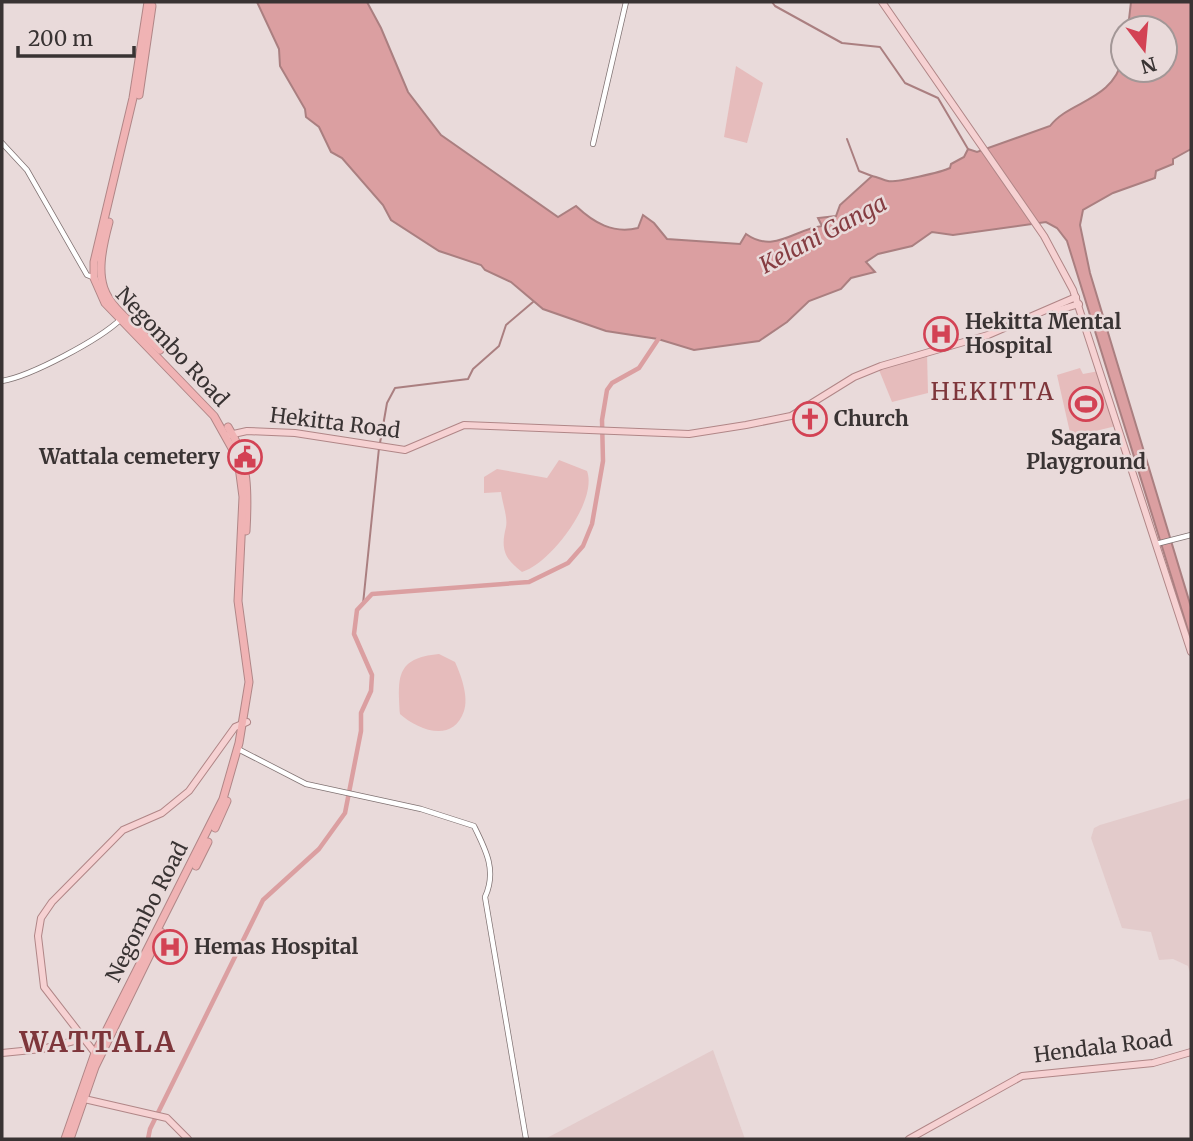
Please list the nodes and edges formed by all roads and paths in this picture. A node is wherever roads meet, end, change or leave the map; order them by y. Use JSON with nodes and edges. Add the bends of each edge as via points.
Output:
{"nodes":[{"id":1,"x":150,"y":2,"type":"edge"},
{"id":2,"x":626,"y":2,"type":"edge"},
{"id":3,"x":882,"y":2,"type":"edge"},
{"id":4,"x":2,"y":143,"type":"edge"},
{"id":5,"x":593,"y":144,"type":"dead end"},
{"id":6,"x":97,"y":278,"type":"junction"},
{"id":7,"x":1078,"y":301,"type":"junction"},
{"id":8,"x":122,"y":318,"type":"junction"},
{"id":9,"x":2,"y":381,"type":"edge"},
{"id":10,"x":230,"y":434,"type":"junction"},
{"id":11,"x":1191,"y":535,"type":"edge"},
{"id":12,"x":1156,"y":544,"type":"junction"},
{"id":13,"x":1191,"y":652,"type":"edge"},
{"id":14,"x":245,"y":722,"type":"junction"},
{"id":15,"x":240,"y":749,"type":"junction"},
{"id":16,"x":106,"y":1033,"type":"junction"},
{"id":17,"x":84,"y":1040,"type":"junction"},
{"id":18,"x":1191,"y":1052,"type":"edge"},
{"id":19,"x":2,"y":1053,"type":"edge"},
{"id":20,"x":95,"y":1053,"type":"junction"},
{"id":21,"x":81,"y":1099,"type":"junction"},
{"id":22,"x":65,"y":1139,"type":"edge"},
{"id":23,"x":70,"y":1139,"type":"edge"},
{"id":24,"x":188,"y":1139,"type":"edge"},
{"id":25,"x":526,"y":1139,"type":"edge"},
{"id":26,"x":909,"y":1139,"type":"edge"}],
"edges":[{"from":1,"to":6,"type":"highway","name":"Negombo Road","via":[[133,98],[94,261]]},
{"from":2,"to":5,"type":"street"},
{"from":3,"to":7,"type":"main road","via":[[1038,227]]},
{"from":4,"to":6,"type":"street","via":[[27,170],[87,275]]},
{"from":6,"to":8,"type":"highway","name":"Negombo Road","via":[[105,303]]},
{"from":7,"to":10,"type":"main road","name":"Hekitta Road","via":[[853,377],[782,419],[697,433],[464,425],[410,449],[295,432]]},
{"from":7,"to":12,"type":"main road"},
{"from":8,"to":9,"type":"street","via":[[86,344]]},
{"from":8,"to":10,"type":"highway","name":"Negombo Road"},
{"from":10,"to":14,"type":"highway","name":"Negombo Road","via":[[243,497],[238,601],[249,674]]},
{"from":11,"to":12,"type":"street"},
{"from":12,"to":13,"type":"main road"},
{"from":14,"to":15,"type":"highway","name":"Negombo Road"},
{"from":14,"to":17,"type":"main road","via":[[235,727],[189,791],[162,813],[123,831],[41,918],[38,936],[44,988]]},
{"from":15,"to":16,"type":"highway","name":"Negombo Road","via":[[212,823]]},
{"from":15,"to":21,"type":"highway","name":"Negombo Road","via":[[223,811]]},
{"from":15,"to":25,"type":"street","via":[[306,784],[474,826],[491,866],[485,897]]},
{"from":16,"to":17,"type":"main road"},
{"from":16,"to":20,"type":"highway","name":"Negombo Road"},
{"from":17,"to":19,"type":"main road"},
{"from":17,"to":20,"type":"main road"},
{"from":18,"to":26,"type":"main road","name":"Hendala Road","via":[[1153,1063],[1022,1076]]},
{"from":20,"to":21,"type":"highway","name":"Negombo Road"},
{"from":21,"to":22,"type":"highway","name":"Negombo Road"},
{"from":21,"to":23,"type":"highway","name":"Negombo Road"},
{"from":21,"to":24,"type":"main road","via":[[161,1116]]}]}
